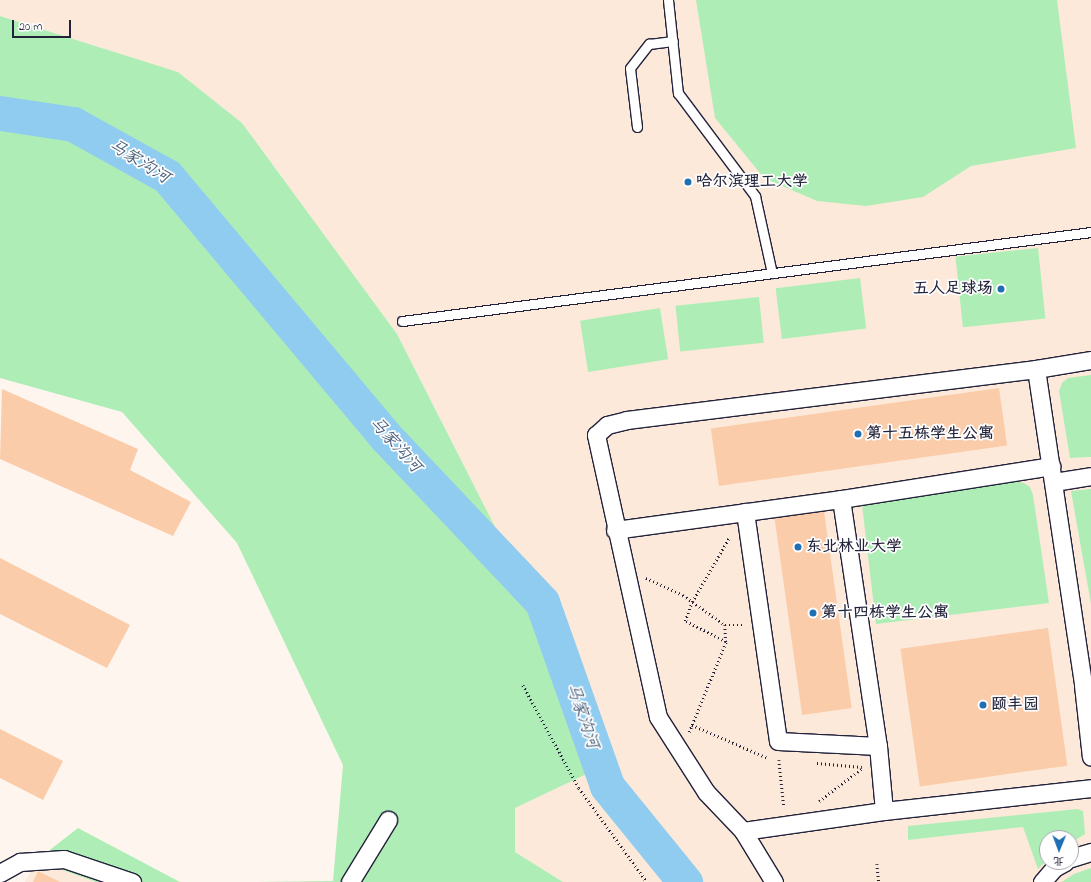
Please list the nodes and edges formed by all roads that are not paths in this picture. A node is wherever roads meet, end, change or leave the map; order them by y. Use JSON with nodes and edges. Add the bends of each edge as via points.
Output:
{"nodes":[{"id":1,"x":668,"y":0,"type":"edge"},
{"id":2,"x":673,"y":41,"type":"junction"},
{"id":3,"x":637,"y":127,"type":"dead end"},
{"id":4,"x":1091,"y":232,"type":"edge"},
{"id":5,"x":772,"y":273,"type":"junction"},
{"id":6,"x":402,"y":321,"type":"dead end"},
{"id":7,"x":1091,"y":360,"type":"edge"},
{"id":8,"x":1036,"y":369,"type":"junction"},
{"id":9,"x":1052,"y":474,"type":"junction"},
{"id":10,"x":1091,"y":476,"type":"edge"},
{"id":11,"x":841,"y":499,"type":"junction"},
{"id":12,"x":745,"y":512,"type":"junction"},
{"id":13,"x":615,"y":530,"type":"junction"},
{"id":14,"x":1087,"y":684,"type":"edge"},
{"id":15,"x":878,"y":746,"type":"junction"},
{"id":16,"x":1091,"y":757,"type":"edge"},
{"id":17,"x":1091,"y":788,"type":"edge"},
{"id":18,"x":884,"y":811,"type":"junction"},
{"id":19,"x":388,"y":820,"type":"dead end"},
{"id":20,"x":743,"y":831,"type":"junction"},
{"id":21,"x":1091,"y":852,"type":"edge"},
{"id":22,"x":1079,"y":856,"type":"edge"},
{"id":23,"x":1052,"y":870,"type":"edge"},
{"id":24,"x":0,"y":872,"type":"edge"},
{"id":25,"x":132,"y":882,"type":"edge"},
{"id":26,"x":350,"y":882,"type":"edge"},
{"id":27,"x":774,"y":882,"type":"edge"},
{"id":28,"x":1042,"y":882,"type":"edge"}],
"edges":[{"from":1,"to":2,"type":"lane"},
{"from":2,"to":3,"type":"lane","via":[[649,44],[630,68]]},
{"from":2,"to":5,"type":"lane","via":[[678,93],[755,196]]},
{"from":4,"to":5,"type":"lane"},
{"from":5,"to":6,"type":"lane"},
{"from":7,"to":8,"type":"street"},
{"from":8,"to":9,"type":"street"},
{"from":8,"to":13,"type":"street","via":[[627,420],[607,425],[596,435]]},
{"from":9,"to":10,"type":"street"},
{"from":9,"to":11,"type":"street"},
{"from":9,"to":14,"type":"street"},
{"from":11,"to":12,"type":"street"},
{"from":11,"to":15,"type":"street"},
{"from":12,"to":13,"type":"street"},
{"from":12,"to":15,"type":"street","via":[[778,741]]},
{"from":13,"to":20,"type":"street","via":[[658,717],[706,792]]},
{"from":14,"to":16,"type":"street"},
{"from":15,"to":18,"type":"street"},
{"from":17,"to":18,"type":"street"},
{"from":18,"to":20,"type":"street"},
{"from":19,"to":26,"type":"street"},
{"from":20,"to":27,"type":"street"},
{"from":21,"to":22,"type":"street"},
{"from":23,"to":28,"type":"street"},
{"from":24,"to":25,"type":"street","via":[[20,862],[64,859]]}]}
